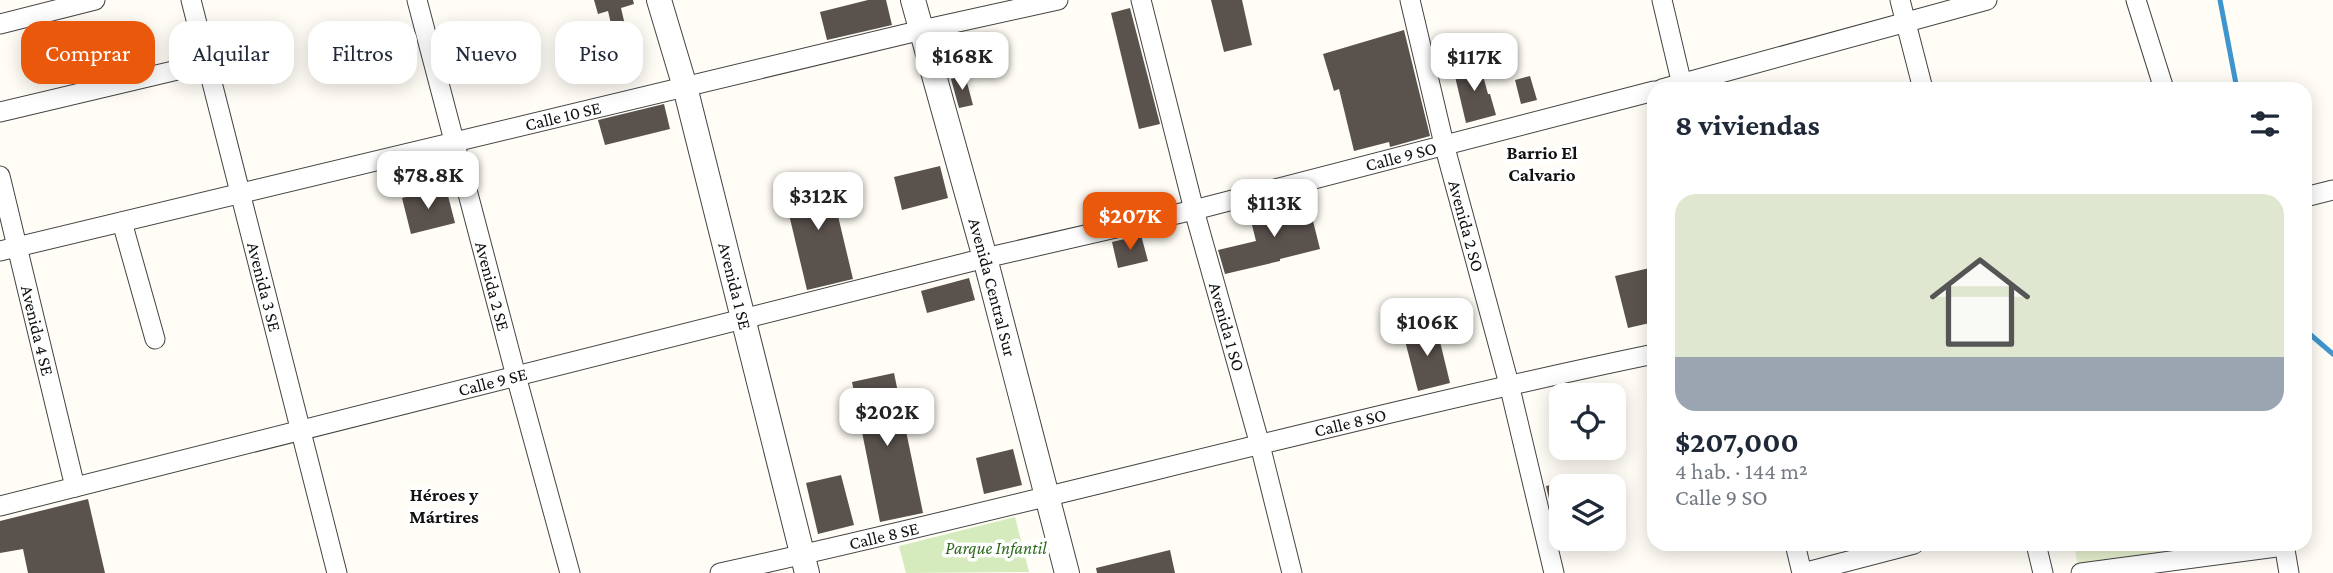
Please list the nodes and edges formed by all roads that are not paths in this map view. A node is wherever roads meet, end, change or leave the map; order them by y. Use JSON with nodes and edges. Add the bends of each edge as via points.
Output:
{"nodes":[{"id":1,"x":95,"y":0,"type":"edge"},
{"id":2,"x":191,"y":0,"type":"edge"},
{"id":3,"x":418,"y":0,"type":"edge"},
{"id":4,"x":659,"y":0,"type":"edge"},
{"id":5,"x":913,"y":0,"type":"edge"},
{"id":6,"x":1058,"y":0,"type":"edge"},
{"id":7,"x":1141,"y":0,"type":"edge"},
{"id":8,"x":1410,"y":0,"type":"edge"},
{"id":9,"x":1662,"y":0,"type":"edge"},
{"id":10,"x":1900,"y":0,"type":"edge"},
{"id":11,"x":1987,"y":0,"type":"edge"},
{"id":12,"x":2136,"y":0,"type":"edge"},
{"id":13,"x":196,"y":21,"type":"edge"},
{"id":14,"x":1906,"y":22,"type":"junction"},
{"id":15,"x":0,"y":24,"type":"edge"},
{"id":16,"x":922,"y":30,"type":"junction"},
{"id":17,"x":169,"y":72,"type":"edge"},
{"id":18,"x":1681,"y":82,"type":"edge"},
{"id":19,"x":1699,"y":82,"type":"edge"},
{"id":20,"x":1921,"y":82,"type":"edge"},
{"id":21,"x":2162,"y":82,"type":"edge"},
{"id":22,"x":212,"y":84,"type":"edge"},
{"id":23,"x":685,"y":87,"type":"junction"},
{"id":24,"x":1647,"y":93,"type":"edge"},
{"id":25,"x":0,"y":112,"type":"edge"},
{"id":26,"x":454,"y":142,"type":"junction"},
{"id":27,"x":1444,"y":144,"type":"junction"},
{"id":28,"x":0,"y":176,"type":"edge"},
{"id":29,"x":2333,"y":190,"type":"edge"},
{"id":30,"x":241,"y":194,"type":"junction"},
{"id":31,"x":2312,"y":195,"type":"edge"},
{"id":32,"x":1194,"y":210,"type":"junction"},
{"id":33,"x":122,"y":222,"type":"junction"},
{"id":34,"x":8,"y":249,"type":"edge"},
{"id":35,"x":985,"y":258,"type":"junction"},
{"id":36,"x":742,"y":319,"type":"junction"},
{"id":37,"x":155,"y":339,"type":"dead end"},
{"id":38,"x":1647,"y":355,"type":"edge"},
{"id":39,"x":516,"y":376,"type":"junction"},
{"id":40,"x":1509,"y":384,"type":"junction"},
{"id":41,"x":301,"y":430,"type":"junction"},
{"id":42,"x":1260,"y":445,"type":"junction"},
{"id":43,"x":75,"y":486,"type":"junction"},
{"id":44,"x":1049,"y":496,"type":"junction"},
{"id":45,"x":0,"y":506,"type":"edge"},
{"id":46,"x":1797,"y":551,"type":"edge"},
{"id":47,"x":1887,"y":551,"type":"edge"},
{"id":48,"x":2038,"y":551,"type":"edge"},
{"id":49,"x":2240,"y":551,"type":"edge"},
{"id":50,"x":2285,"y":551,"type":"edge"},
{"id":51,"x":805,"y":564,"type":"edge"},
{"id":52,"x":337,"y":573,"type":"edge"},
{"id":53,"x":570,"y":573,"type":"edge"},
{"id":54,"x":720,"y":573,"type":"edge"},
{"id":55,"x":1067,"y":573,"type":"edge"},
{"id":56,"x":1292,"y":573,"type":"edge"},
{"id":57,"x":1554,"y":573,"type":"edge"},
{"id":58,"x":1803,"y":573,"type":"edge"},
{"id":59,"x":2043,"y":573,"type":"edge"},
{"id":60,"x":2081,"y":573,"type":"edge"},
{"id":61,"x":2289,"y":573,"type":"edge"}],
"edges":[{"from":1,"to":15,"type":"street"},
{"from":2,"to":13,"type":"street","name":"Avenida 3 SE"},
{"from":3,"to":26,"type":"street","name":"Avenida 2 SE"},
{"from":4,"to":23,"type":"street","name":"Avenida 1 SE"},
{"from":5,"to":16,"type":"street","name":"Avenida Central Sur"},
{"from":6,"to":16,"type":"street","name":"Calle 10 SE"},
{"from":7,"to":32,"type":"street","name":"Avenida 1 SO"},
{"from":8,"to":27,"type":"street","name":"Avenida 2 SO"},
{"from":9,"to":18,"type":"street"},
{"from":10,"to":14,"type":"street"},
{"from":11,"to":14,"type":"street"},
{"from":12,"to":21,"type":"street"},
{"from":14,"to":19,"type":"street"},
{"from":14,"to":20,"type":"street"},
{"from":16,"to":23,"type":"street","name":"Calle 10 SE"},
{"from":16,"to":35,"type":"street","name":"Avenida Central Sur"},
{"from":17,"to":25,"type":"street"},
{"from":22,"to":30,"type":"street","name":"Avenida 3 SE"},
{"from":23,"to":26,"type":"street","name":"Calle 10 SE"},
{"from":23,"to":36,"type":"street","name":"Avenida 1 SE"},
{"from":24,"to":27,"type":"street","name":"Calle 9 SO"},
{"from":26,"to":30,"type":"street","name":"Calle 10 SE"},
{"from":26,"to":39,"type":"street","name":"Avenida 2 SE"},
{"from":27,"to":32,"type":"street","name":"Calle 9 SO"},
{"from":27,"to":40,"type":"street","name":"Avenida 2 SO"},
{"from":28,"to":34,"type":"street","name":"Avenida 4 SE"},
{"from":29,"to":31,"type":"street"},
{"from":30,"to":33,"type":"street","name":"Calle 10 SE"},
{"from":30,"to":41,"type":"street","name":"Avenida 3 SE"},
{"from":32,"to":35,"type":"street","name":"Calle 9 SO"},
{"from":32,"to":42,"type":"street","name":"Avenida 1 SO"},
{"from":33,"to":34,"type":"street","name":"Calle 10 SE"},
{"from":33,"to":37,"type":"street"},
{"from":34,"to":43,"type":"street","name":"Avenida 4 SE"},
{"from":35,"to":36,"type":"street","name":"Calle 9 SE"},
{"from":35,"to":44,"type":"street","name":"Avenida Central Sur"},
{"from":36,"to":39,"type":"street","name":"Calle 9 SE"},
{"from":36,"to":51,"type":"street","name":"Avenida 1 SE"},
{"from":38,"to":40,"type":"street","name":"Calle 8 SO"},
{"from":39,"to":41,"type":"street","name":"Calle 9 SE"},
{"from":39,"to":53,"type":"street","name":"Avenida 2 SE"},
{"from":40,"to":42,"type":"street","name":"Calle 8 SO"},
{"from":40,"to":57,"type":"street","name":"Avenida 2 SO"},
{"from":41,"to":43,"type":"street","name":"Calle 9 SE"},
{"from":41,"to":52,"type":"street","name":"Avenida 3 SE"},
{"from":42,"to":44,"type":"street","name":"Calle 8 SO"},
{"from":42,"to":56,"type":"street","name":"Avenida 1 SO"},
{"from":43,"to":45,"type":"street","name":"Calle 9 SE"},
{"from":44,"to":51,"type":"street","name":"Calle 8 SE"},
{"from":44,"to":55,"type":"street","name":"Avenida Central Sur"},
{"from":46,"to":58,"type":"street"},
{"from":47,"to":58,"type":"street"},
{"from":48,"to":59,"type":"street"},
{"from":49,"to":60,"type":"street"},
{"from":50,"to":61,"type":"street"},
{"from":51,"to":54,"type":"street","name":"Calle 8 SE"}]}
